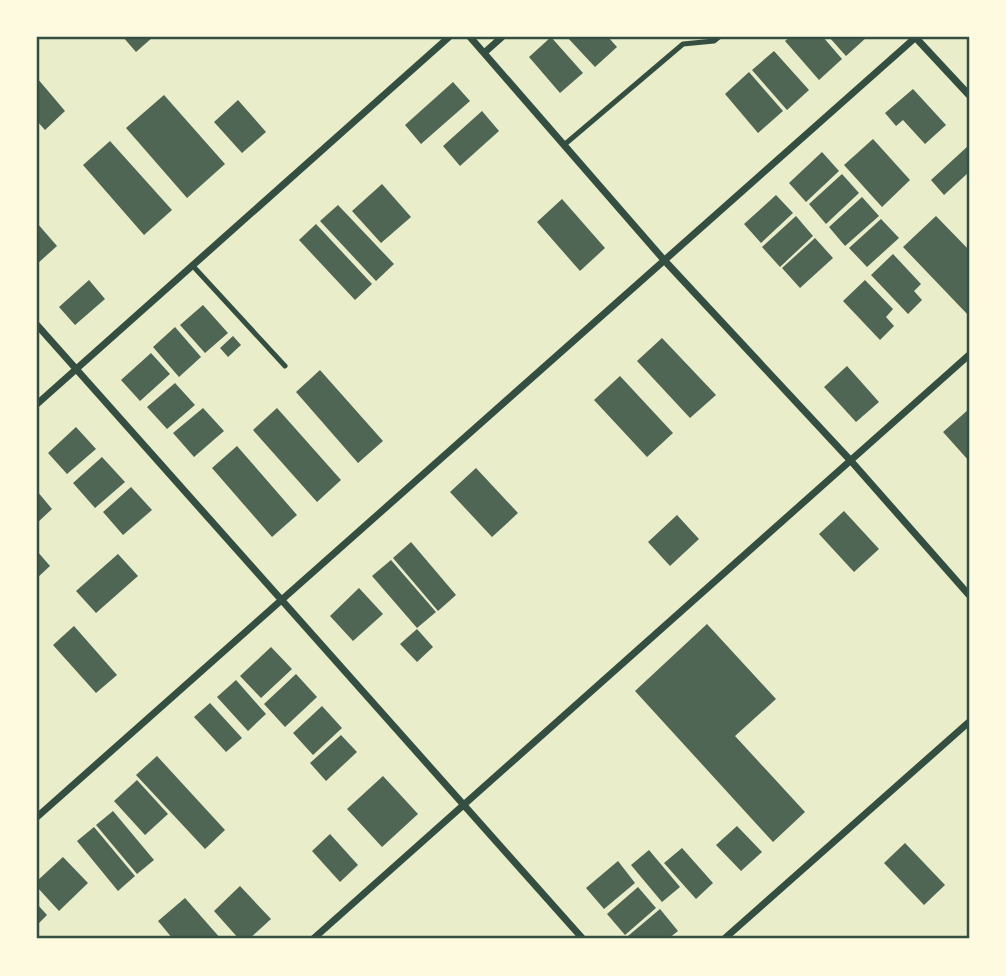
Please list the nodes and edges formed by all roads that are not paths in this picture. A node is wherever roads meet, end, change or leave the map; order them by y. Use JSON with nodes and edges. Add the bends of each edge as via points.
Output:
{"nodes":[{"id":1,"x":449,"y":37,"type":"edge"},
{"id":2,"x":470,"y":37,"type":"edge"},
{"id":3,"x":502,"y":37,"type":"edge"},
{"id":4,"x":719,"y":37,"type":"edge"},
{"id":5,"x":916,"y":37,"type":"edge"},
{"id":6,"x":484,"y":53,"type":"junction"},
{"id":7,"x":969,"y":95,"type":"edge"},
{"id":8,"x":564,"y":145,"type":"junction"},
{"id":9,"x":664,"y":260,"type":"junction"},
{"id":10,"x":192,"y":265,"type":"junction"},
{"id":11,"x":37,"y":325,"type":"edge"},
{"id":12,"x":969,"y":355,"type":"edge"},
{"id":13,"x":285,"y":366,"type":"dead end"},
{"id":14,"x":77,"y":369,"type":"junction"},
{"id":15,"x":37,"y":404,"type":"edge"},
{"id":16,"x":851,"y":461,"type":"junction"},
{"id":17,"x":969,"y":596,"type":"edge"},
{"id":18,"x":282,"y":599,"type":"junction"},
{"id":19,"x":969,"y":722,"type":"edge"},
{"id":20,"x":464,"y":805,"type":"junction"},
{"id":21,"x":37,"y":817,"type":"edge"},
{"id":22,"x":313,"y":939,"type":"edge"},
{"id":23,"x":583,"y":939,"type":"edge"},
{"id":24,"x":724,"y":939,"type":"edge"}],
"edges":[{"from":1,"to":10,"type":"street"},
{"from":2,"to":6,"type":"street"},
{"from":3,"to":6,"type":"street"},
{"from":4,"to":8,"type":"lane","via":[[683,44]]},
{"from":5,"to":7,"type":"street"},
{"from":5,"to":9,"type":"street"},
{"from":6,"to":8,"type":"street"},
{"from":8,"to":9,"type":"street"},
{"from":9,"to":16,"type":"street"},
{"from":9,"to":18,"type":"street"},
{"from":10,"to":13,"type":"lane"},
{"from":10,"to":14,"type":"street"},
{"from":11,"to":14,"type":"street"},
{"from":12,"to":16,"type":"street"},
{"from":14,"to":15,"type":"street"},
{"from":14,"to":18,"type":"street"},
{"from":16,"to":17,"type":"street"},
{"from":16,"to":20,"type":"street"},
{"from":18,"to":20,"type":"street"},
{"from":18,"to":21,"type":"street"},
{"from":19,"to":24,"type":"street"},
{"from":20,"to":22,"type":"street"},
{"from":20,"to":23,"type":"street"}]}
